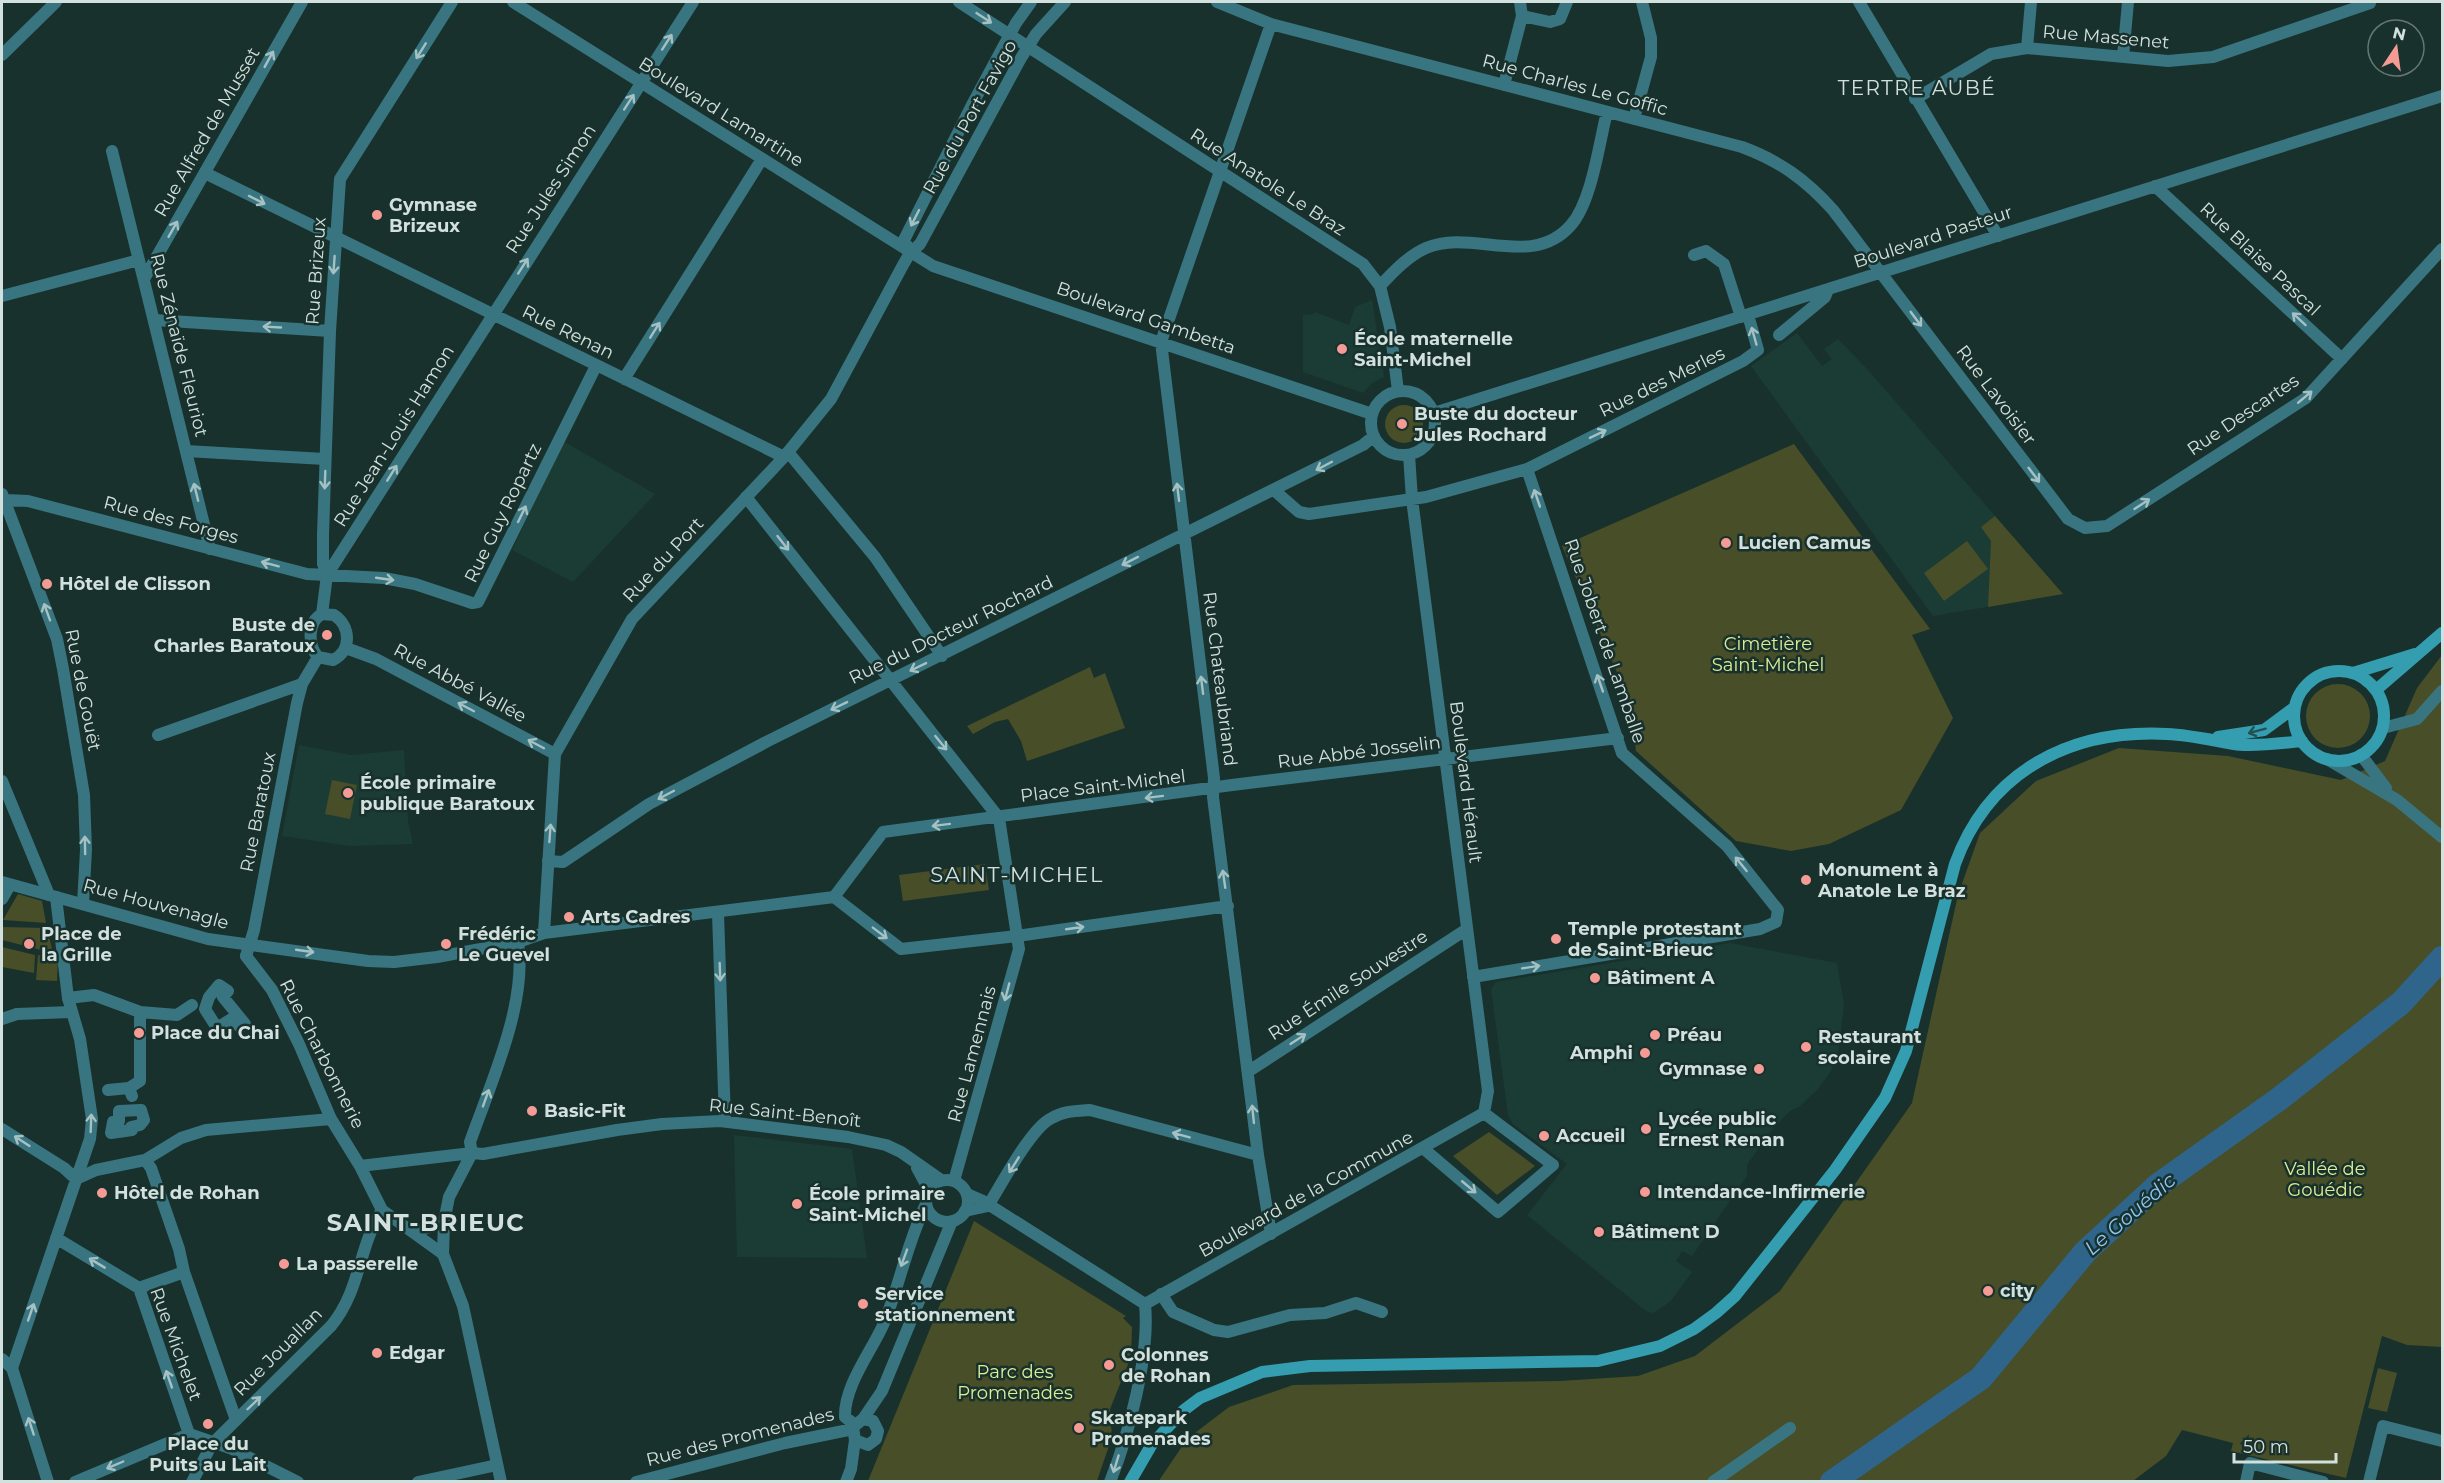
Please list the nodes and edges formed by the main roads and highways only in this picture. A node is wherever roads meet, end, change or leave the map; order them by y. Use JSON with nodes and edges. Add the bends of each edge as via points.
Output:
{"nodes":[{"id":1,"x":2442,"y":633,"type":"edge"},
{"id":2,"x":2424,"y":651,"type":"junction"},
{"id":3,"x":2353,"y":673,"type":"junction"},
{"id":4,"x":2376,"y":690,"type":"junction"},
{"id":5,"x":2295,"y":707,"type":"junction"},
{"id":6,"x":2212,"y":737,"type":"junction"},
{"id":7,"x":2302,"y":741,"type":"junction"},
{"id":8,"x":1219,"y":1390,"type":"junction"},
{"id":9,"x":1130,"y":1482,"type":"edge"},
{"id":10,"x":1137,"y":1482,"type":"edge"}],
"edges":[{"from":1,"to":2,"type":"main road"},
{"from":2,"to":3,"type":"main road"},
{"from":2,"to":4,"type":"main road"},
{"from":3,"to":4,"type":"main road"},
{"from":3,"to":5,"type":"main road","via":[[2326,673],[2313,680],[2303,689]]},
{"from":4,"to":7,"type":"main road","via":[[2382,701],[2383,728],[2374,746],[2361,755],[2350,760],[2327,759],[2311,752]]},
{"from":5,"to":6,"type":"main road","one_way":true,"via":[[2264,730]]},
{"from":5,"to":7,"type":"main road","via":[[2296,729]]},
{"from":6,"to":7,"type":"main road","via":[[2235,744]]},
{"from":6,"to":8,"type":"main road","via":[[2145,733],[2098,738],[2042,759],[1998,791],[1979,813],[1958,856],[1906,1051],[1886,1098],[1835,1170],[1735,1296],[1694,1329],[1651,1350],[1598,1361],[1310,1366],[1262,1372]]},
{"from":8,"to":9,"type":"main road","via":[[1200,1398],[1166,1427]]},
{"from":8,"to":10,"type":"main road","via":[[1171,1431]]}]}
